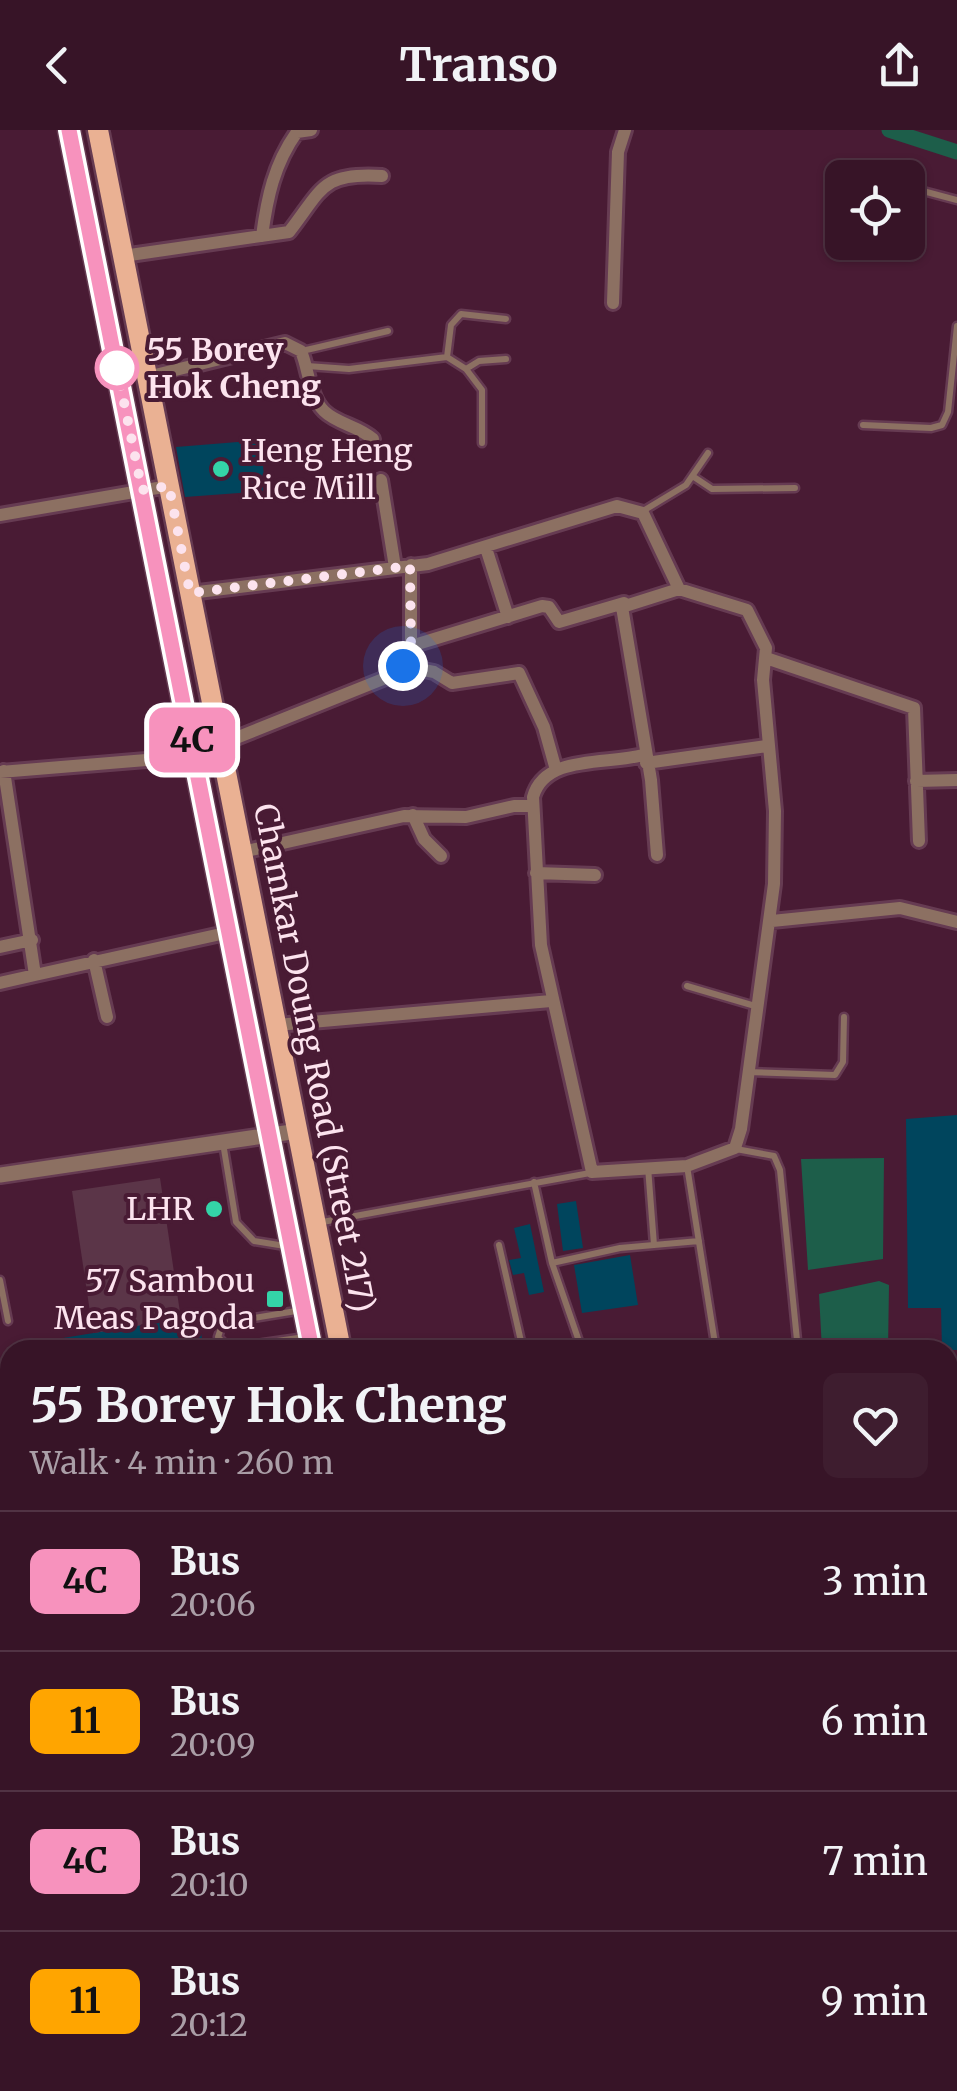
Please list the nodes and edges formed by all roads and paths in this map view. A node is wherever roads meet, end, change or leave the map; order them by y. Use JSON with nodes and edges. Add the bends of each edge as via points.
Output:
{"nodes":[{"id":1,"x":69,"y":130,"type":"edge"},
{"id":2,"x":98,"y":130,"type":"edge"},
{"id":3,"x":311,"y":130,"type":"edge"},
{"id":4,"x":624,"y":130,"type":"edge"},
{"id":5,"x":382,"y":176,"type":"dead end"},
{"id":6,"x":925,"y":192,"type":"edge"},
{"id":7,"x":957,"y":200,"type":"edge"},
{"id":8,"x":262,"y":236,"type":"junction"},
{"id":9,"x":123,"y":256,"type":"junction"},
{"id":10,"x":613,"y":303,"type":"dead end"},
{"id":11,"x":506,"y":319,"type":"dead end"},
{"id":12,"x":957,"y":326,"type":"edge"},
{"id":13,"x":388,"y":331,"type":"dead end"},
{"id":14,"x":301,"y":351,"type":"junction"},
{"id":15,"x":447,"y":356,"type":"junction"},
{"id":16,"x":506,"y":359,"type":"dead end"},
{"id":17,"x":306,"y":366,"type":"junction"},
{"id":18,"x":466,"y":369,"type":"junction"},
{"id":19,"x":147,"y":377,"type":"junction"},
{"id":20,"x":863,"y":425,"type":"dead end"},
{"id":21,"x":373,"y":439,"type":"dead end"},
{"id":22,"x":482,"y":444,"type":"dead end"},
{"id":23,"x":708,"y":453,"type":"dead end"},
{"id":24,"x":694,"y":477,"type":"junction"},
{"id":25,"x":381,"y":480,"type":"dead end"},
{"id":26,"x":169,"y":486,"type":"junction"},
{"id":27,"x":795,"y":488,"type":"dead end"},
{"id":28,"x":142,"y":490,"type":"junction"},
{"id":29,"x":642,"y":512,"type":"junction"},
{"id":30,"x":0,"y":515,"type":"edge"},
{"id":31,"x":486,"y":548,"type":"junction"},
{"id":32,"x":410,"y":566,"type":"junction"},
{"id":33,"x":396,"y":567,"type":"junction"},
{"id":34,"x":679,"y":589,"type":"junction"},
{"id":35,"x":190,"y":593,"type":"junction"},
{"id":36,"x":624,"y":603,"type":"junction"},
{"id":37,"x":508,"y":616,"type":"junction"},
{"id":38,"x":411,"y":646,"type":"junction"},
{"id":39,"x":766,"y":658,"type":"junction"},
{"id":40,"x":403,"y":666,"type":"junction"},
{"id":41,"x":220,"y":744,"type":"junction"},
{"id":42,"x":193,"y":746,"type":"junction"},
{"id":43,"x":767,"y":746,"type":"junction"},
{"id":44,"x":645,"y":759,"type":"junction"},
{"id":45,"x":556,"y":770,"type":"junction"},
{"id":46,"x":2,"y":772,"type":"edge"},
{"id":47,"x":957,"y":780,"type":"edge"},
{"id":48,"x":916,"y":781,"type":"junction"},
{"id":49,"x":532,"y":806,"type":"junction"},
{"id":50,"x":413,"y":816,"type":"junction"},
{"id":51,"x":919,"y":842,"type":"dead end"},
{"id":52,"x":242,"y":852,"type":"junction"},
{"id":53,"x":657,"y":855,"type":"dead end"},
{"id":54,"x":441,"y":856,"type":"dead end"},
{"id":55,"x":536,"y":873,"type":"junction"},
{"id":56,"x":595,"y":875,"type":"dead end"},
{"id":57,"x":772,"y":921,"type":"junction"},
{"id":58,"x":957,"y":922,"type":"edge"},
{"id":59,"x":230,"y":932,"type":"junction"},
{"id":60,"x":32,"y":940,"type":"junction"},
{"id":61,"x":0,"y":946,"type":"edge"},
{"id":62,"x":94,"y":960,"type":"junction"},
{"id":63,"x":35,"y":975,"type":"junction"},
{"id":64,"x":0,"y":983,"type":"edge"},
{"id":65,"x":687,"y":986,"type":"dead end"},
{"id":66,"x":552,"y":1001,"type":"junction"},
{"id":67,"x":755,"y":1006,"type":"junction"},
{"id":68,"x":107,"y":1016,"type":"dead end"},
{"id":69,"x":844,"y":1017,"type":"dead end"},
{"id":70,"x":277,"y":1025,"type":"junction"},
{"id":71,"x":746,"y":1072,"type":"junction"},
{"id":72,"x":298,"y":1131,"type":"junction"},
{"id":73,"x":270,"y":1135,"type":"junction"},
{"id":74,"x":223,"y":1142,"type":"junction"},
{"id":75,"x":734,"y":1148,"type":"junction"},
{"id":76,"x":688,"y":1166,"type":"junction"},
{"id":77,"x":648,"y":1167,"type":"junction"},
{"id":78,"x":592,"y":1172,"type":"junction"},
{"id":79,"x":0,"y":1174,"type":"edge"},
{"id":80,"x":534,"y":1182,"type":"junction"},
{"id":81,"x":316,"y":1223,"type":"junction"},
{"id":82,"x":699,"y":1241,"type":"junction"},
{"id":83,"x":499,"y":1245,"type":"dead end"},
{"id":84,"x":654,"y":1245,"type":"junction"},
{"id":85,"x":293,"y":1248,"type":"junction"},
{"id":86,"x":552,"y":1264,"type":"junction"},
{"id":87,"x":0,"y":1280,"type":"edge"},
{"id":88,"x":304,"y":1310,"type":"junction"},
{"id":89,"x":8,"y":1321,"type":"dead end"},
{"id":90,"x":221,"y":1340,"type":"edge"},
{"id":91,"x":309,"y":1340,"type":"edge"},
{"id":92,"x":339,"y":1340,"type":"edge"},
{"id":93,"x":521,"y":1340,"type":"edge"},
{"id":94,"x":579,"y":1340,"type":"edge"},
{"id":95,"x":714,"y":1340,"type":"edge"},
{"id":96,"x":797,"y":1340,"type":"edge"}],
"edges":[{"from":1,"to":28,"type":"main road","name":"Chamkar Doung Road (Street 217)"},
{"from":2,"to":9,"type":"main road","name":"Chamkar Doung Road (Street 217)"},
{"from":3,"to":8,"type":"street","via":[[297,132],[282,154]]},
{"from":4,"to":10,"type":"street"},
{"from":5,"to":8,"type":"street","via":[[333,178],[289,232]]},
{"from":6,"to":7,"type":"lane"},
{"from":8,"to":9,"type":"street"},
{"from":9,"to":19,"type":"main road","name":"Chamkar Doung Road (Street 217)"},
{"from":11,"to":15,"type":"lane","via":[[461,314],[450,325]]},
{"from":12,"to":20,"type":"lane","via":[[942,424]]},
{"from":13,"to":14,"type":"lane"},
{"from":14,"to":17,"type":"street"},
{"from":14,"to":19,"type":"street","via":[[285,343]]},
{"from":15,"to":17,"type":"lane","via":[[349,369]]},
{"from":15,"to":18,"type":"lane"},
{"from":16,"to":18,"type":"lane"},
{"from":17,"to":21,"type":"street","via":[[325,413]]},
{"from":18,"to":22,"type":"lane","via":[[482,390]]},
{"from":19,"to":26,"type":"main road","name":"Chamkar Doung Road (Street 217)"},
{"from":23,"to":24,"type":"lane"},
{"from":24,"to":27,"type":"lane","via":[[712,489]]},
{"from":24,"to":29,"type":"lane"},
{"from":25,"to":33,"type":"street"},
{"from":26,"to":28,"type":"street"},
{"from":26,"to":35,"type":"main road","name":"Chamkar Doung Road (Street 217)"},
{"from":28,"to":30,"type":"street"},
{"from":28,"to":42,"type":"main road","name":"Chamkar Doung Road (Street 217)"},
{"from":29,"to":31,"type":"street","via":[[599,508]]},
{"from":29,"to":34,"type":"street"},
{"from":31,"to":32,"type":"street"},
{"from":31,"to":37,"type":"street"},
{"from":32,"to":33,"type":"street"},
{"from":32,"to":38,"type":"street"},
{"from":33,"to":35,"type":"street"},
{"from":34,"to":36,"type":"street"},
{"from":34,"to":39,"type":"street","via":[[748,610],[764,636]]},
{"from":35,"to":41,"type":"main road","name":"Chamkar Doung Road (Street 217)"},
{"from":36,"to":37,"type":"street","via":[[563,621],[545,606]]},
{"from":36,"to":44,"type":"street"},
{"from":37,"to":38,"type":"street"},
{"from":38,"to":40,"type":"street"},
{"from":39,"to":43,"type":"street"},
{"from":39,"to":48,"type":"street","via":[[908,704],[917,715]]},
{"from":40,"to":41,"type":"street","via":[[370,687]]},
{"from":40,"to":45,"type":"street","via":[[452,683],[519,673]]},
{"from":41,"to":52,"type":"main road","name":"Chamkar Doung Road (Street 217)"},
{"from":42,"to":46,"type":"street","via":[[164,760]]},
{"from":42,"to":59,"type":"main road","name":"Chamkar Doung Road (Street 217)"},
{"from":43,"to":44,"type":"street"},
{"from":43,"to":57,"type":"street","via":[[775,812]]},
{"from":44,"to":45,"type":"street"},
{"from":44,"to":53,"type":"street"},
{"from":45,"to":49,"type":"street","via":[[535,788]]},
{"from":46,"to":60,"type":"street"},
{"from":47,"to":48,"type":"street"},
{"from":48,"to":51,"type":"street"},
{"from":49,"to":50,"type":"street","via":[[466,817]]},
{"from":49,"to":55,"type":"street"},
{"from":50,"to":52,"type":"street"},
{"from":50,"to":54,"type":"street"},
{"from":52,"to":70,"type":"main road","name":"Chamkar Doung Road (Street 217)"},
{"from":55,"to":56,"type":"street"},
{"from":55,"to":66,"type":"street"},
{"from":57,"to":58,"type":"street","via":[[900,908]]},
{"from":57,"to":67,"type":"street"},
{"from":59,"to":62,"type":"street"},
{"from":59,"to":73,"type":"main road","name":"Chamkar Doung Road (Street 217)"},
{"from":60,"to":61,"type":"street"},
{"from":60,"to":63,"type":"street"},
{"from":62,"to":63,"type":"street"},
{"from":62,"to":68,"type":"street"},
{"from":63,"to":64,"type":"street"},
{"from":65,"to":67,"type":"lane"},
{"from":66,"to":70,"type":"street"},
{"from":66,"to":78,"type":"street"},
{"from":67,"to":71,"type":"street"},
{"from":69,"to":71,"type":"lane","via":[[843,1062],[835,1075]]},
{"from":70,"to":72,"type":"main road","name":"Chamkar Doung Road (Street 217)"},
{"from":71,"to":75,"type":"street"},
{"from":72,"to":73,"type":"street"},
{"from":72,"to":81,"type":"main road","name":"Chamkar Doung Road (Street 217)"},
{"from":73,"to":74,"type":"street"},
{"from":73,"to":85,"type":"main road","name":"Chamkar Doung Road (Street 217)"},
{"from":74,"to":79,"type":"street"},
{"from":74,"to":85,"type":"lane","via":[[236,1222],[254,1241]]},
{"from":75,"to":76,"type":"street"},
{"from":75,"to":96,"type":"lane","via":[[774,1156],[780,1170]]},
{"from":76,"to":77,"type":"street"},
{"from":76,"to":82,"type":"lane"},
{"from":77,"to":78,"type":"street"},
{"from":77,"to":84,"type":"lane"},
{"from":78,"to":80,"type":"lane"},
{"from":80,"to":81,"type":"lane"},
{"from":80,"to":86,"type":"lane"},
{"from":81,"to":92,"type":"main road","name":"Chamkar Doung Road (Street 217)"},
{"from":82,"to":84,"type":"lane"},
{"from":82,"to":95,"type":"lane"},
{"from":83,"to":93,"type":"lane"},
{"from":84,"to":86,"type":"lane"},
{"from":85,"to":88,"type":"main road","name":"Chamkar Doung Road (Street 217)"},
{"from":86,"to":94,"type":"lane"},
{"from":87,"to":89,"type":"lane"},
{"from":88,"to":90,"type":"lane","via":[[230,1322],[222,1325]]},
{"from":88,"to":91,"type":"main road","name":"Chamkar Doung Road (Street 217)"}]}
